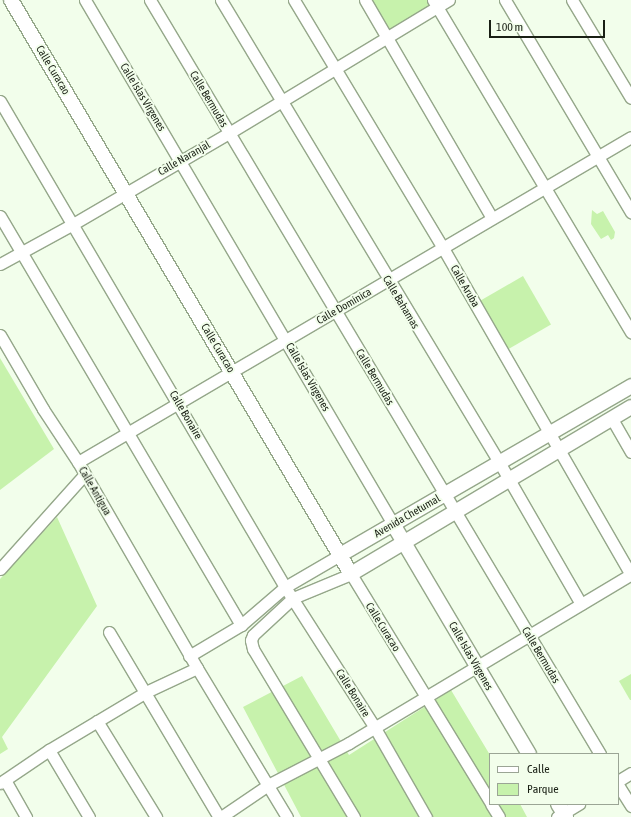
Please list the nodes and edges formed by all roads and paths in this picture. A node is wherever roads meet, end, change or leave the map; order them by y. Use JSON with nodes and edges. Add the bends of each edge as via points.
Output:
{"nodes":[{"id":1,"x":11,"y":0,"type":"edge"},
{"id":2,"x":85,"y":0,"type":"edge"},
{"id":3,"x":150,"y":0,"type":"edge"},
{"id":4,"x":221,"y":0,"type":"edge"},
{"id":5,"x":294,"y":0,"type":"edge"},
{"id":6,"x":365,"y":0,"type":"edge"},
{"id":7,"x":449,"y":0,"type":"edge"},
{"id":8,"x":505,"y":0,"type":"edge"},
{"id":9,"x":572,"y":0,"type":"edge"},
{"id":10,"x":435,"y":4,"type":"edge"},
{"id":11,"x":387,"y":37,"type":"junction"},
{"id":12,"x":335,"y":67,"type":"junction"},
{"id":13,"x":631,"y":98,"type":"edge"},
{"id":14,"x":281,"y":100,"type":"junction"},
{"id":15,"x":0,"y":101,"type":"edge"},
{"id":16,"x":229,"y":133,"type":"junction"},
{"id":17,"x":631,"y":137,"type":"edge"},
{"id":18,"x":598,"y":155,"type":"junction"},
{"id":19,"x":181,"y":161,"type":"junction"},
{"id":20,"x":544,"y":188,"type":"junction"},
{"id":21,"x":126,"y":192,"type":"junction"},
{"id":22,"x":631,"y":212,"type":"edge"},
{"id":23,"x":0,"y":216,"type":"edge"},
{"id":24,"x":492,"y":218,"type":"junction"},
{"id":25,"x":73,"y":224,"type":"junction"},
{"id":26,"x":442,"y":248,"type":"junction"},
{"id":27,"x":21,"y":252,"type":"junction"},
{"id":28,"x":0,"y":264,"type":"edge"},
{"id":29,"x":388,"y":280,"type":"junction"},
{"id":30,"x":335,"y":311,"type":"junction"},
{"id":31,"x":631,"y":332,"type":"edge"},
{"id":32,"x":0,"y":335,"type":"edge"},
{"id":33,"x":286,"y":339,"type":"junction"},
{"id":34,"x":232,"y":371,"type":"junction"},
{"id":35,"x":631,"y":386,"type":"edge"},
{"id":36,"x":179,"y":402,"type":"junction"},
{"id":37,"x":631,"y":407,"type":"edge"},
{"id":38,"x":612,"y":419,"type":"junction"},
{"id":39,"x":127,"y":432,"type":"junction"},
{"id":40,"x":550,"y":432,"type":"junction"},
{"id":41,"x":560,"y":449,"type":"junction"},
{"id":42,"x":631,"y":452,"type":"edge"},
{"id":43,"x":78,"y":462,"type":"junction"},
{"id":44,"x":499,"y":462,"type":"junction"},
{"id":45,"x":84,"y":475,"type":"junction"},
{"id":46,"x":509,"y":479,"type":"junction"},
{"id":47,"x":444,"y":494,"type":"junction"},
{"id":48,"x":455,"y":512,"type":"junction"},
{"id":49,"x":394,"y":524,"type":"junction"},
{"id":50,"x":405,"y":543,"type":"junction"},
{"id":51,"x":340,"y":555,"type":"junction"},
{"id":52,"x":0,"y":569,"type":"edge"},
{"id":53,"x":351,"y":574,"type":"junction"},
{"id":54,"x":631,"y":575,"type":"edge"},
{"id":55,"x":285,"y":587,"type":"junction"},
{"id":56,"x":293,"y":598,"type":"junction"},
{"id":57,"x":581,"y":604,"type":"junction"},
{"id":58,"x":241,"y":625,"type":"junction"},
{"id":59,"x":108,"y":632,"type":"dead end"},
{"id":60,"x":529,"y":634,"type":"junction"},
{"id":61,"x":187,"y":653,"type":"junction"},
{"id":62,"x":476,"y":665,"type":"junction"},
{"id":63,"x":197,"y":668,"type":"junction"},
{"id":64,"x":146,"y":692,"type":"junction"},
{"id":65,"x":426,"y":696,"type":"junction"},
{"id":66,"x":97,"y":721,"type":"junction"},
{"id":67,"x":375,"y":728,"type":"junction"},
{"id":68,"x":49,"y":750,"type":"junction"},
{"id":69,"x":527,"y":753,"type":"edge"},
{"id":70,"x":599,"y":753,"type":"edge"},
{"id":71,"x":318,"y":758,"type":"junction"},
{"id":72,"x":631,"y":773,"type":"edge"},
{"id":73,"x":619,"y":779,"type":"edge"},
{"id":74,"x":2,"y":782,"type":"edge"},
{"id":75,"x":268,"y":785,"type":"junction"},
{"id":76,"x":619,"y":787,"type":"edge"},
{"id":77,"x":489,"y":801,"type":"edge"},
{"id":78,"x":491,"y":805,"type":"edge"},
{"id":79,"x":576,"y":805,"type":"edge"},
{"id":80,"x":631,"y":806,"type":"edge"},
{"id":81,"x":561,"y":813,"type":"edge"},
{"id":82,"x":26,"y":817,"type":"edge"},
{"id":83,"x":89,"y":817,"type":"edge"},
{"id":84,"x":156,"y":817,"type":"edge"},
{"id":85,"x":220,"y":817,"type":"edge"},
{"id":86,"x":287,"y":817,"type":"edge"},
{"id":87,"x":354,"y":817,"type":"edge"},
{"id":88,"x":426,"y":817,"type":"edge"},
{"id":89,"x":499,"y":817,"type":"edge"}],
"edges":[{"from":1,"to":21,"type":"main road","name":"Calle Curacao"},
{"from":2,"to":19,"type":"street","name":"Calle Islas Vírgenes"},
{"from":3,"to":16,"type":"street","name":"Calle Bermudas"},
{"from":4,"to":14,"type":"street","name":"Calle Bahamas"},
{"from":5,"to":12,"type":"street","name":"Calle Aruba"},
{"from":6,"to":11,"type":"street"},
{"from":7,"to":10,"type":"street","name":"Calle Naranjal"},
{"from":8,"to":18,"type":"street"},
{"from":9,"to":13,"type":"street"},
{"from":10,"to":11,"type":"street","name":"Calle Naranjal"},
{"from":10,"to":20,"type":"street"},
{"from":11,"to":12,"type":"street","name":"Calle Naranjal"},
{"from":11,"to":24,"type":"street"},
{"from":12,"to":14,"type":"street","name":"Calle Naranjal"},
{"from":12,"to":26,"type":"street","name":"Calle Aruba"},
{"from":14,"to":16,"type":"street","name":"Calle Naranjal"},
{"from":14,"to":29,"type":"street","name":"Calle Bahamas"},
{"from":15,"to":25,"type":"street","name":"Calle Bonaire"},
{"from":16,"to":19,"type":"street","name":"Calle Naranjal"},
{"from":16,"to":30,"type":"street","name":"Calle Bermudas"},
{"from":17,"to":18,"type":"street","name":"Calle Dominica"},
{"from":18,"to":20,"type":"street","name":"Calle Dominica"},
{"from":18,"to":22,"type":"street"},
{"from":19,"to":21,"type":"street","name":"Calle Naranjal"},
{"from":19,"to":33,"type":"street","name":"Calle Islas Vírgenes"},
{"from":20,"to":24,"type":"street","name":"Calle Dominica"},
{"from":20,"to":31,"type":"street"},
{"from":21,"to":25,"type":"street","name":"Calle Naranjal"},
{"from":21,"to":34,"type":"main road","name":"Calle Curacao"},
{"from":23,"to":27,"type":"street"},
{"from":24,"to":26,"type":"street","name":"Calle Dominica"},
{"from":25,"to":27,"type":"street","name":"Calle Naranjal"},
{"from":25,"to":36,"type":"street","name":"Calle Bonaire"},
{"from":26,"to":29,"type":"street","name":"Calle Dominica"},
{"from":26,"to":40,"type":"street","name":"Calle Aruba"},
{"from":27,"to":28,"type":"street","name":"Calle Naranjal"},
{"from":27,"to":39,"type":"street"},
{"from":29,"to":30,"type":"street","name":"Calle Dominica"},
{"from":29,"to":44,"type":"street","name":"Calle Bahamas"},
{"from":30,"to":33,"type":"street","name":"Calle Dominica"},
{"from":30,"to":47,"type":"street","name":"Calle Bermudas"},
{"from":32,"to":43,"type":"street","name":"Calle Antigua"},
{"from":33,"to":34,"type":"street","name":"Calle Dominica"},
{"from":33,"to":49,"type":"street","name":"Calle Islas Vírgenes"},
{"from":34,"to":36,"type":"street","name":"Calle Dominica"},
{"from":34,"to":51,"type":"main road","name":"Calle Curacao"},
{"from":35,"to":40,"type":"main road","name":"Avenida Chetumal"},
{"from":36,"to":39,"type":"street","name":"Calle Dominica"},
{"from":36,"to":55,"type":"street","name":"Calle Bonaire"},
{"from":37,"to":38,"type":"main road","name":"Avenida Chetumal"},
{"from":38,"to":41,"type":"main road","name":"Avenida Chetumal"},
{"from":38,"to":42,"type":"street"},
{"from":39,"to":43,"type":"street","name":"Calle Dominica"},
{"from":39,"to":58,"type":"street"},
{"from":40,"to":41,"type":"street","name":"Calle Aruba"},
{"from":40,"to":44,"type":"main road","name":"Avenida Chetumal"},
{"from":41,"to":46,"type":"main road","name":"Avenida Chetumal"},
{"from":41,"to":54,"type":"street","name":"Calle Aruba"},
{"from":43,"to":45,"type":"street","name":"Calle Antigua"},
{"from":44,"to":46,"type":"street","name":"Calle Bahamas"},
{"from":44,"to":47,"type":"main road","name":"Avenida Chetumal"},
{"from":45,"to":52,"type":"street"},
{"from":45,"to":61,"type":"street","name":"Calle Antigua"},
{"from":46,"to":48,"type":"main road","name":"Avenida Chetumal"},
{"from":46,"to":57,"type":"street","name":"Calle Bahamas"},
{"from":47,"to":48,"type":"street","name":"Calle Bermudas"},
{"from":47,"to":49,"type":"main road","name":"Avenida Chetumal"},
{"from":48,"to":50,"type":"main road","name":"Avenida Chetumal"},
{"from":48,"to":60,"type":"street","name":"Calle Bermudas"},
{"from":49,"to":50,"type":"main road","name":"Calle Islas Vírgenes"},
{"from":49,"to":51,"type":"main road","name":"Avenida Chetumal"},
{"from":50,"to":53,"type":"main road","name":"Avenida Chetumal"},
{"from":50,"to":62,"type":"main road","name":"Calle Islas Vírgenes"},
{"from":51,"to":53,"type":"main road","name":"Calle Curacao"},
{"from":51,"to":55,"type":"street","name":"Avenida Chetumal"},
{"from":53,"to":56,"type":"street","name":"Avenida Chetumal"},
{"from":53,"to":65,"type":"street","name":"Calle Curacao"},
{"from":54,"to":57,"type":"street"},
{"from":55,"to":56,"type":"street","name":"Calle Bonaire"},
{"from":55,"to":58,"type":"street","name":"Avenida Chetumal"},
{"from":56,"to":67,"type":"street","name":"Calle Bonaire"},
{"from":56,"to":71,"type":"street","via":[[253,635],[252,644]]},
{"from":57,"to":60,"type":"street"},
{"from":58,"to":61,"type":"street","name":"Avenida Chetumal"},
{"from":59,"to":64,"type":"street"},
{"from":60,"to":62,"type":"street"},
{"from":60,"to":70,"type":"street","name":"Calle Bermudas"},
{"from":61,"to":63,"type":"street","name":"Calle Antigua"},
{"from":62,"to":65,"type":"street"},
{"from":62,"to":69,"type":"main road","name":"Calle Islas Vírgenes"},
{"from":63,"to":64,"type":"street"},
{"from":63,"to":75,"type":"street","name":"Calle Antigua"},
{"from":64,"to":66,"type":"street"},
{"from":64,"to":85,"type":"street"},
{"from":65,"to":67,"type":"street"},
{"from":65,"to":77,"type":"street","name":"Calle Curacao"},
{"from":66,"to":68,"type":"street"},
{"from":66,"to":84,"type":"street"},
{"from":67,"to":71,"type":"street"},
{"from":67,"to":88,"type":"street","name":"Calle Bonaire"},
{"from":68,"to":74,"type":"street"},
{"from":68,"to":83,"type":"street"},
{"from":71,"to":75,"type":"street"},
{"from":71,"to":87,"type":"street"},
{"from":72,"to":73,"type":"street"},
{"from":74,"to":82,"type":"street"},
{"from":75,"to":85,"type":"street"},
{"from":75,"to":86,"type":"street","name":"Calle Antigua"},
{"from":76,"to":80,"type":"street"},
{"from":78,"to":89,"type":"street","name":"Calle Curacao"},
{"from":79,"to":81,"type":"street"}]}
